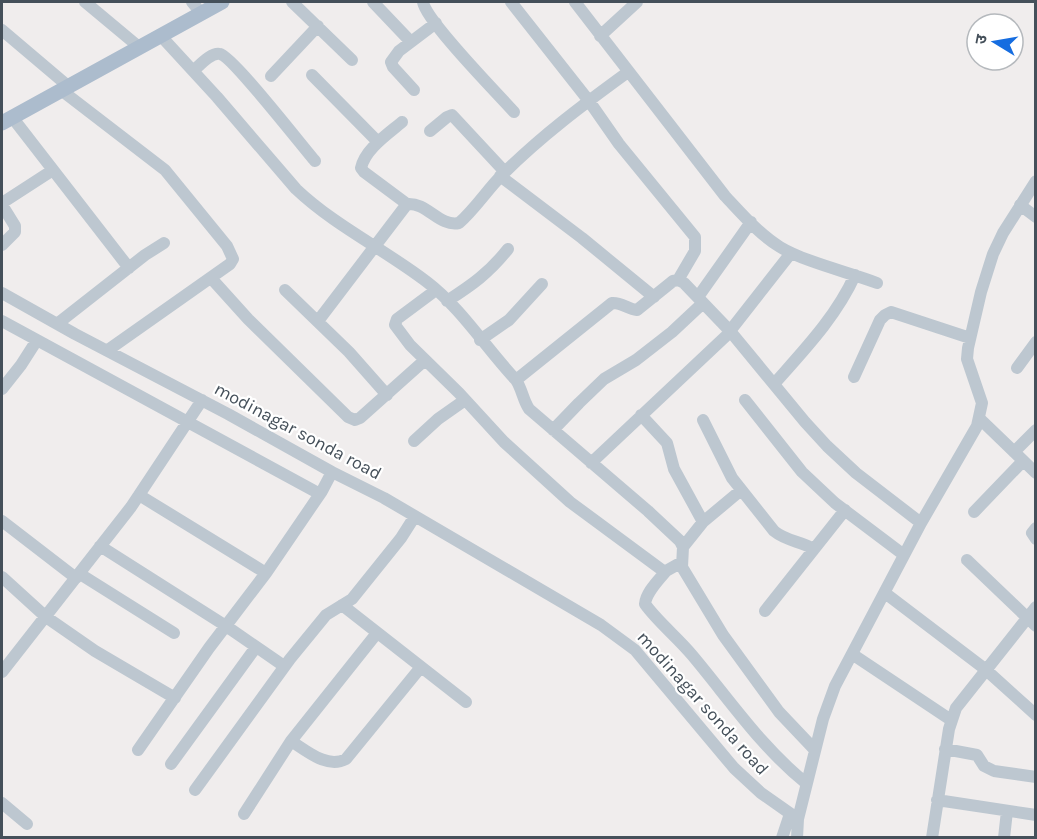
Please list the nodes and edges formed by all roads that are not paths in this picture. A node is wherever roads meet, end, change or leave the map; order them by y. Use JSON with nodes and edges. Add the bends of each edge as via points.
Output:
{"nodes":[{"id":1,"x":85,"y":2,"type":"edge"},
{"id":2,"x":222,"y":2,"type":"edge"},
{"id":3,"x":292,"y":2,"type":"edge"},
{"id":4,"x":373,"y":2,"type":"edge"},
{"id":5,"x":423,"y":2,"type":"edge"},
{"id":6,"x":511,"y":2,"type":"edge"},
{"id":7,"x":575,"y":2,"type":"edge"},
{"id":8,"x":637,"y":2,"type":"edge"},
{"id":9,"x":196,"y":7,"type":"edge"},
{"id":10,"x":436,"y":23,"type":"junction"},
{"id":11,"x":318,"y":26,"type":"junction"},
{"id":12,"x":2,"y":30,"type":"edge"},
{"id":13,"x":160,"y":35,"type":"junction"},
{"id":14,"x":600,"y":36,"type":"junction"},
{"id":15,"x":411,"y":42,"type":"junction"},
{"id":16,"x":140,"y":47,"type":"junction"},
{"id":17,"x":352,"y":60,"type":"dead end"},
{"id":18,"x":193,"y":71,"type":"junction"},
{"id":19,"x":628,"y":72,"type":"junction"},
{"id":20,"x":312,"y":75,"type":"dead end"},
{"id":21,"x":271,"y":76,"type":"dead end"},
{"id":22,"x":65,"y":88,"type":"junction"},
{"id":23,"x":414,"y":90,"type":"dead end"},
{"id":24,"x":589,"y":101,"type":"junction"},
{"id":25,"x":514,"y":112,"type":"dead end"},
{"id":26,"x":7,"y":120,"type":"edge"},
{"id":27,"x":402,"y":122,"type":"dead end"},
{"id":28,"x":430,"y":131,"type":"dead end"},
{"id":29,"x":378,"y":142,"type":"junction"},
{"id":30,"x":315,"y":161,"type":"dead end"},
{"id":31,"x":53,"y":170,"type":"junction"},
{"id":32,"x":502,"y":174,"type":"junction"},
{"id":33,"x":1035,"y":182,"type":"edge"},
{"id":34,"x":2,"y":204,"type":"edge"},
{"id":35,"x":407,"y":204,"type":"junction"},
{"id":36,"x":1020,"y":206,"type":"junction"},
{"id":37,"x":1035,"y":217,"type":"edge"},
{"id":38,"x":751,"y":222,"type":"junction"},
{"id":39,"x":164,"y":243,"type":"dead end"},
{"id":40,"x":2,"y":244,"type":"edge"},
{"id":41,"x":374,"y":247,"type":"junction"},
{"id":42,"x":508,"y":249,"type":"dead end"},
{"id":43,"x":791,"y":253,"type":"junction"},
{"id":44,"x":129,"y":267,"type":"junction"},
{"id":45,"x":855,"y":275,"type":"junction"},
{"id":46,"x":210,"y":278,"type":"junction"},
{"id":47,"x":678,"y":280,"type":"junction"},
{"id":48,"x":877,"y":283,"type":"dead end"},
{"id":49,"x":542,"y":284,"type":"dead end"},
{"id":50,"x":285,"y":290,"type":"dead end"},
{"id":51,"x":436,"y":290,"type":"junction"},
{"id":52,"x":2,"y":292,"type":"edge"},
{"id":53,"x":654,"y":297,"type":"junction"},
{"id":54,"x":700,"y":300,"type":"junction"},
{"id":55,"x":447,"y":301,"type":"junction"},
{"id":56,"x":2,"y":321,"type":"edge"},
{"id":57,"x":318,"y":321,"type":"junction"},
{"id":58,"x":57,"y":324,"type":"junction"},
{"id":59,"x":730,"y":332,"type":"junction"},
{"id":60,"x":970,"y":338,"type":"junction"},
{"id":61,"x":37,"y":340,"type":"junction"},
{"id":62,"x":480,"y":340,"type":"junction"},
{"id":63,"x":1035,"y":342,"type":"edge"},
{"id":64,"x":108,"y":350,"type":"junction"},
{"id":65,"x":425,"y":360,"type":"junction"},
{"id":66,"x":1017,"y":368,"type":"dead end"},
{"id":67,"x":854,"y":377,"type":"dead end"},
{"id":68,"x":516,"y":380,"type":"junction"},
{"id":69,"x":774,"y":384,"type":"junction"},
{"id":70,"x":2,"y":389,"type":"edge"},
{"id":71,"x":387,"y":395,"type":"junction"},
{"id":72,"x":465,"y":400,"type":"junction"},
{"id":73,"x":745,"y":400,"type":"dead end"},
{"id":74,"x":195,"y":412,"type":"junction"},
{"id":75,"x":641,"y":415,"type":"junction"},
{"id":76,"x":979,"y":418,"type":"junction"},
{"id":77,"x":703,"y":420,"type":"dead end"},
{"id":78,"x":553,"y":430,"type":"junction"},
{"id":79,"x":1035,"y":430,"type":"edge"},
{"id":80,"x":414,"y":441,"type":"dead end"},
{"id":81,"x":1019,"y":457,"type":"junction"},
{"id":82,"x":591,"y":464,"type":"junction"},
{"id":83,"x":1035,"y":473,"type":"edge"},
{"id":84,"x":331,"y":474,"type":"junction"},
{"id":85,"x":740,"y":491,"type":"junction"},
{"id":86,"x":321,"y":492,"type":"junction"},
{"id":87,"x":139,"y":495,"type":"junction"},
{"id":88,"x":844,"y":510,"type":"junction"},
{"id":89,"x":974,"y":512,"type":"dead end"},
{"id":90,"x":413,"y":520,"type":"junction"},
{"id":91,"x":2,"y":521,"type":"edge"},
{"id":92,"x":703,"y":522,"type":"junction"},
{"id":93,"x":921,"y":523,"type":"junction"},
{"id":94,"x":1035,"y":528,"type":"edge"},
{"id":95,"x":1035,"y":539,"type":"edge"},
{"id":96,"x":100,"y":546,"type":"junction"},
{"id":97,"x":683,"y":547,"type":"junction"},
{"id":98,"x":814,"y":549,"type":"junction"},
{"id":99,"x":904,"y":555,"type":"junction"},
{"id":100,"x":967,"y":560,"type":"dead end"},
{"id":101,"x":682,"y":562,"type":"junction"},
{"id":102,"x":666,"y":571,"type":"junction"},
{"id":103,"x":266,"y":573,"type":"junction"},
{"id":104,"x":78,"y":576,"type":"junction"},
{"id":105,"x":2,"y":577,"type":"edge"},
{"id":106,"x":885,"y":593,"type":"junction"},
{"id":107,"x":342,"y":605,"type":"junction"},
{"id":108,"x":1035,"y":608,"type":"edge"},
{"id":109,"x":765,"y":612,"type":"dead end"},
{"id":110,"x":46,"y":617,"type":"junction"},
{"id":111,"x":1031,"y":622,"type":"edge"},
{"id":112,"x":226,"y":626,"type":"junction"},
{"id":113,"x":174,"y":633,"type":"dead end"},
{"id":114,"x":377,"y":633,"type":"junction"},
{"id":115,"x":256,"y":647,"type":"junction"},
{"id":116,"x":852,"y":654,"type":"junction"},
{"id":117,"x":284,"y":666,"type":"junction"},
{"id":118,"x":422,"y":667,"type":"junction"},
{"id":119,"x":986,"y":669,"type":"junction"},
{"id":120,"x":2,"y":672,"type":"edge"},
{"id":121,"x":175,"y":698,"type":"junction"},
{"id":122,"x":466,"y":702,"type":"dead end"},
{"id":123,"x":1035,"y":715,"type":"edge"},
{"id":124,"x":951,"y":720,"type":"junction"},
{"id":125,"x":291,"y":741,"type":"junction"},
{"id":126,"x":945,"y":749,"type":"junction"},
{"id":127,"x":138,"y":750,"type":"dead end"},
{"id":128,"x":815,"y":750,"type":"junction"},
{"id":129,"x":171,"y":764,"type":"dead end"},
{"id":130,"x":1035,"y":777,"type":"edge"},
{"id":131,"x":806,"y":783,"type":"junction"},
{"id":132,"x":195,"y":790,"type":"dead end"},
{"id":133,"x":937,"y":800,"type":"junction"},
{"id":134,"x":2,"y":803,"type":"edge"},
{"id":135,"x":1007,"y":811,"type":"junction"},
{"id":136,"x":244,"y":814,"type":"dead end"},
{"id":137,"x":1035,"y":815,"type":"edge"},
{"id":138,"x":794,"y":816,"type":"junction"},
{"id":139,"x":27,"y":824,"type":"dead end"},
{"id":140,"x":782,"y":837,"type":"edge"},
{"id":141,"x":796,"y":837,"type":"edge"},
{"id":142,"x":932,"y":837,"type":"edge"},
{"id":143,"x":1004,"y":837,"type":"edge"}],
"edges":[{"from":1,"to":16,"type":"street"},
{"from":2,"to":9,"type":"main road"},
{"from":3,"to":11,"type":"street"},
{"from":4,"to":15,"type":"street"},
{"from":5,"to":10,"type":"street"},
{"from":6,"to":24,"type":"street"},
{"from":7,"to":14,"type":"street"},
{"from":8,"to":14,"type":"street"},
{"from":9,"to":13,"type":"main road"},
{"from":10,"to":15,"type":"street"},
{"from":10,"to":25,"type":"street"},
{"from":11,"to":17,"type":"street"},
{"from":11,"to":21,"type":"street"},
{"from":12,"to":22,"type":"street"},
{"from":13,"to":16,"type":"main road"},
{"from":13,"to":18,"type":"street"},
{"from":14,"to":19,"type":"street"},
{"from":15,"to":23,"type":"street","via":[[391,62]]},
{"from":16,"to":22,"type":"main road"},
{"from":18,"to":30,"type":"street","via":[[215,55],[225,57]]},
{"from":18,"to":41,"type":"street","via":[[308,200]]},
{"from":19,"to":24,"type":"street"},
{"from":19,"to":38,"type":"street","via":[[724,196]]},
{"from":20,"to":29,"type":"street"},
{"from":22,"to":26,"type":"main road"},
{"from":22,"to":46,"type":"street","via":[[165,170],[227,246],[233,258],[230,264]]},
{"from":24,"to":32,"type":"street"},
{"from":24,"to":47,"type":"street","via":[[695,237],[695,251]]},
{"from":26,"to":31,"type":"street"},
{"from":27,"to":29,"type":"street"},
{"from":28,"to":32,"type":"street","via":[[452,115]]},
{"from":29,"to":35,"type":"street","via":[[361,168]]},
{"from":31,"to":34,"type":"street"},
{"from":31,"to":44,"type":"street"},
{"from":32,"to":35,"type":"street","via":[[459,224],[445,222],[419,206]]},
{"from":32,"to":53,"type":"street"},
{"from":33,"to":36,"type":"street"},
{"from":34,"to":40,"type":"street","via":[[15,232]]},
{"from":35,"to":41,"type":"street"},
{"from":36,"to":37,"type":"street"},
{"from":36,"to":60,"type":"street","via":[[993,254]]},
{"from":38,"to":43,"type":"street"},
{"from":38,"to":54,"type":"street"},
{"from":39,"to":44,"type":"street"},
{"from":41,"to":51,"type":"street"},
{"from":41,"to":57,"type":"street"},
{"from":42,"to":55,"type":"street","via":[[477,282]]},
{"from":43,"to":45,"type":"street"},
{"from":43,"to":59,"type":"street"},
{"from":44,"to":58,"type":"street"},
{"from":45,"to":48,"type":"street"},
{"from":45,"to":69,"type":"street","via":[[833,313]]},
{"from":46,"to":64,"type":"street"},
{"from":46,"to":71,"type":"street","via":[[348,417],[360,418]]},
{"from":47,"to":53,"type":"street"},
{"from":47,"to":54,"type":"street"},
{"from":49,"to":62,"type":"street","via":[[509,320]]},
{"from":50,"to":57,"type":"street"},
{"from":51,"to":55,"type":"street"},
{"from":51,"to":65,"type":"street","via":[[397,319],[395,325]]},
{"from":52,"to":58,"type":"street","name":"modinagar sonda road"},
{"from":53,"to":68,"type":"street","via":[[637,310],[612,303]]},
{"from":54,"to":59,"type":"street"},
{"from":54,"to":78,"type":"street","via":[[672,332],[604,379]]},
{"from":55,"to":62,"type":"street"},
{"from":56,"to":61,"type":"street"},
{"from":57,"to":71,"type":"street"},
{"from":58,"to":64,"type":"street","name":"modinagar sonda road"},
{"from":59,"to":69,"type":"street"},
{"from":59,"to":75,"type":"street"},
{"from":60,"to":67,"type":"street","via":[[891,312],[880,320]]},
{"from":60,"to":76,"type":"street","via":[[967,359],[982,403]]},
{"from":61,"to":70,"type":"street"},
{"from":61,"to":74,"type":"street"},
{"from":62,"to":68,"type":"street"},
{"from":63,"to":66,"type":"street"},
{"from":64,"to":74,"type":"street","name":"modinagar sonda road"},
{"from":65,"to":71,"type":"street"},
{"from":65,"to":72,"type":"street"},
{"from":68,"to":78,"type":"street","via":[[529,410]]},
{"from":69,"to":93,"type":"street","via":[[827,446]]},
{"from":72,"to":80,"type":"street"},
{"from":72,"to":102,"type":"street","via":[[490,429],[570,502]]},
{"from":73,"to":88,"type":"street","via":[[802,472]]},
{"from":74,"to":84,"type":"street","name":"modinagar sonda road"},
{"from":74,"to":86,"type":"street"},
{"from":74,"to":87,"type":"street"},
{"from":75,"to":82,"type":"street"},
{"from":75,"to":92,"type":"street","via":[[667,443],[674,469]]},
{"from":76,"to":81,"type":"street"},
{"from":76,"to":93,"type":"street"},
{"from":77,"to":85,"type":"street"},
{"from":78,"to":82,"type":"street"},
{"from":79,"to":81,"type":"street"},
{"from":81,"to":83,"type":"street"},
{"from":81,"to":89,"type":"street"},
{"from":82,"to":97,"type":"street","via":[[648,511]]},
{"from":84,"to":86,"type":"street"},
{"from":84,"to":90,"type":"street","name":"modinagar sonda road","via":[[384,498]]},
{"from":85,"to":92,"type":"street"},
{"from":85,"to":98,"type":"street","via":[[782,538]]},
{"from":86,"to":103,"type":"street"},
{"from":87,"to":96,"type":"street"},
{"from":87,"to":103,"type":"street"},
{"from":88,"to":98,"type":"street"},
{"from":88,"to":99,"type":"street"},
{"from":90,"to":107,"type":"street","via":[[352,599]]},
{"from":90,"to":138,"type":"street","name":"modinagar sonda road","via":[[601,625],[635,650],[734,768]]},
{"from":91,"to":104,"type":"street"},
{"from":92,"to":97,"type":"street"},
{"from":93,"to":99,"type":"street"},
{"from":94,"to":95,"type":"street"},
{"from":96,"to":104,"type":"street"},
{"from":96,"to":112,"type":"street"},
{"from":97,"to":101,"type":"street"},
{"from":98,"to":109,"type":"street"},
{"from":99,"to":106,"type":"street"},
{"from":100,"to":111,"type":"street"},
{"from":101,"to":102,"type":"street"},
{"from":101,"to":128,"type":"street","via":[[730,644],[779,712]]},
{"from":102,"to":131,"type":"street","via":[[645,604],[765,744]]},
{"from":103,"to":112,"type":"street"},
{"from":104,"to":110,"type":"street"},
{"from":104,"to":113,"type":"street"},
{"from":105,"to":110,"type":"street"},
{"from":106,"to":116,"type":"street"},
{"from":106,"to":119,"type":"street"},
{"from":107,"to":114,"type":"street"},
{"from":107,"to":117,"type":"street","via":[[327,615]]},
{"from":108,"to":111,"type":"street"},
{"from":110,"to":120,"type":"street"},
{"from":110,"to":121,"type":"street"},
{"from":111,"to":119,"type":"street"},
{"from":112,"to":115,"type":"street"},
{"from":112,"to":121,"type":"street"},
{"from":114,"to":118,"type":"street"},
{"from":114,"to":125,"type":"street"},
{"from":115,"to":117,"type":"street"},
{"from":115,"to":129,"type":"street"},
{"from":116,"to":124,"type":"street"},
{"from":116,"to":128,"type":"street","via":[[829,702]]},
{"from":117,"to":132,"type":"street"},
{"from":118,"to":122,"type":"street"},
{"from":118,"to":125,"type":"street","via":[[339,763]]},
{"from":119,"to":123,"type":"street"},
{"from":119,"to":124,"type":"street"},
{"from":121,"to":127,"type":"street"},
{"from":124,"to":126,"type":"street"},
{"from":125,"to":136,"type":"street"},
{"from":126,"to":130,"type":"street","via":[[977,755],[984,766],[994,771]]},
{"from":126,"to":133,"type":"street"},
{"from":128,"to":131,"type":"street"},
{"from":131,"to":138,"type":"street"},
{"from":133,"to":135,"type":"street"},
{"from":133,"to":142,"type":"street"},
{"from":134,"to":139,"type":"street"},
{"from":135,"to":137,"type":"street"},
{"from":135,"to":143,"type":"street"},
{"from":138,"to":140,"type":"street"},
{"from":138,"to":141,"type":"street"}]}
